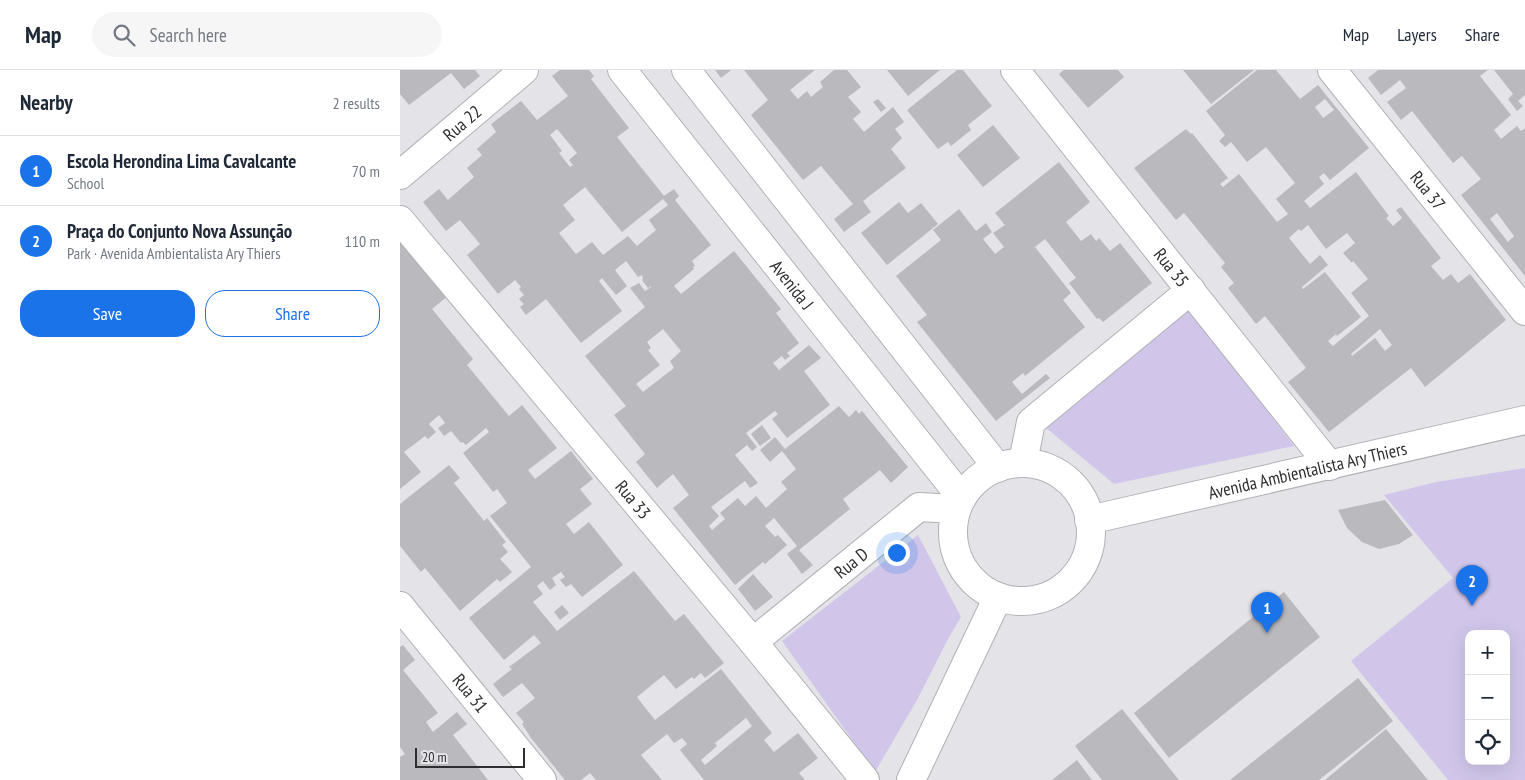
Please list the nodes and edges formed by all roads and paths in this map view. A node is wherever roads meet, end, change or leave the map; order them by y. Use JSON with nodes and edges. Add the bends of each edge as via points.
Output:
{"nodes":[{"id":1,"x":524,"y":70,"type":"edge"},
{"id":2,"x":622,"y":70,"type":"edge"},
{"id":3,"x":686,"y":70,"type":"edge"},
{"id":4,"x":1014,"y":70,"type":"edge"},
{"id":5,"x":1332,"y":70,"type":"edge"},
{"id":6,"x":400,"y":175,"type":"edge"},
{"id":7,"x":400,"y":220,"type":"edge"},
{"id":8,"x":1191,"y":290,"type":"junction"},
{"id":9,"x":1525,"y":311,"type":"edge"},
{"id":10,"x":1525,"y":420,"type":"edge"},
{"id":11,"x":1011,"y":465,"type":"junction"},
{"id":12,"x":1330,"y":466,"type":"junction"},
{"id":13,"x":959,"y":504,"type":"junction"},
{"id":14,"x":1089,"y":520,"type":"junction"},
{"id":15,"x":998,"y":596,"type":"junction"},
{"id":16,"x":400,"y":606,"type":"edge"},
{"id":17,"x":753,"y":642,"type":"junction"},
{"id":18,"x":542,"y":780,"type":"edge"},
{"id":19,"x":865,"y":780,"type":"edge"},
{"id":20,"x":911,"y":780,"type":"edge"}],
"edges":[{"from":1,"to":6,"type":"street","name":"Rua 22"},
{"from":2,"to":13,"type":"street","name":"Avenida J"},
{"from":3,"to":11,"type":"street"},
{"from":4,"to":8,"type":"street","name":"Rua 35"},
{"from":5,"to":9,"type":"street","name":"Rua 37"},
{"from":7,"to":17,"type":"street","name":"Rua 33"},
{"from":8,"to":11,"type":"street","via":[[1031,422]]},
{"from":8,"to":12,"type":"street","name":"Rua 35"},
{"from":10,"to":12,"type":"street","name":"Avenida Ambientalista Ary Thiers"},
{"from":11,"to":13,"type":"street","via":[[990,470],[976,480]]},
{"from":11,"to":14,"type":"street","via":[[1044,466],[1063,476],[1078,492]]},
{"from":12,"to":14,"type":"street","name":"Avenida Ambientalista Ary Thiers"},
{"from":13,"to":15,"type":"street","via":[[953,531],[956,554],[966,573],[982,589]]},
{"from":13,"to":17,"type":"street","name":"Rua D","via":[[919,507]]},
{"from":14,"to":15,"type":"street","via":[[1088,552],[1078,571],[1063,587],[1044,597],[1024,601]]},
{"from":15,"to":20,"type":"street"},
{"from":16,"to":18,"type":"street","name":"Rua 31"},
{"from":17,"to":19,"type":"street","name":"Rua 33"}]}
